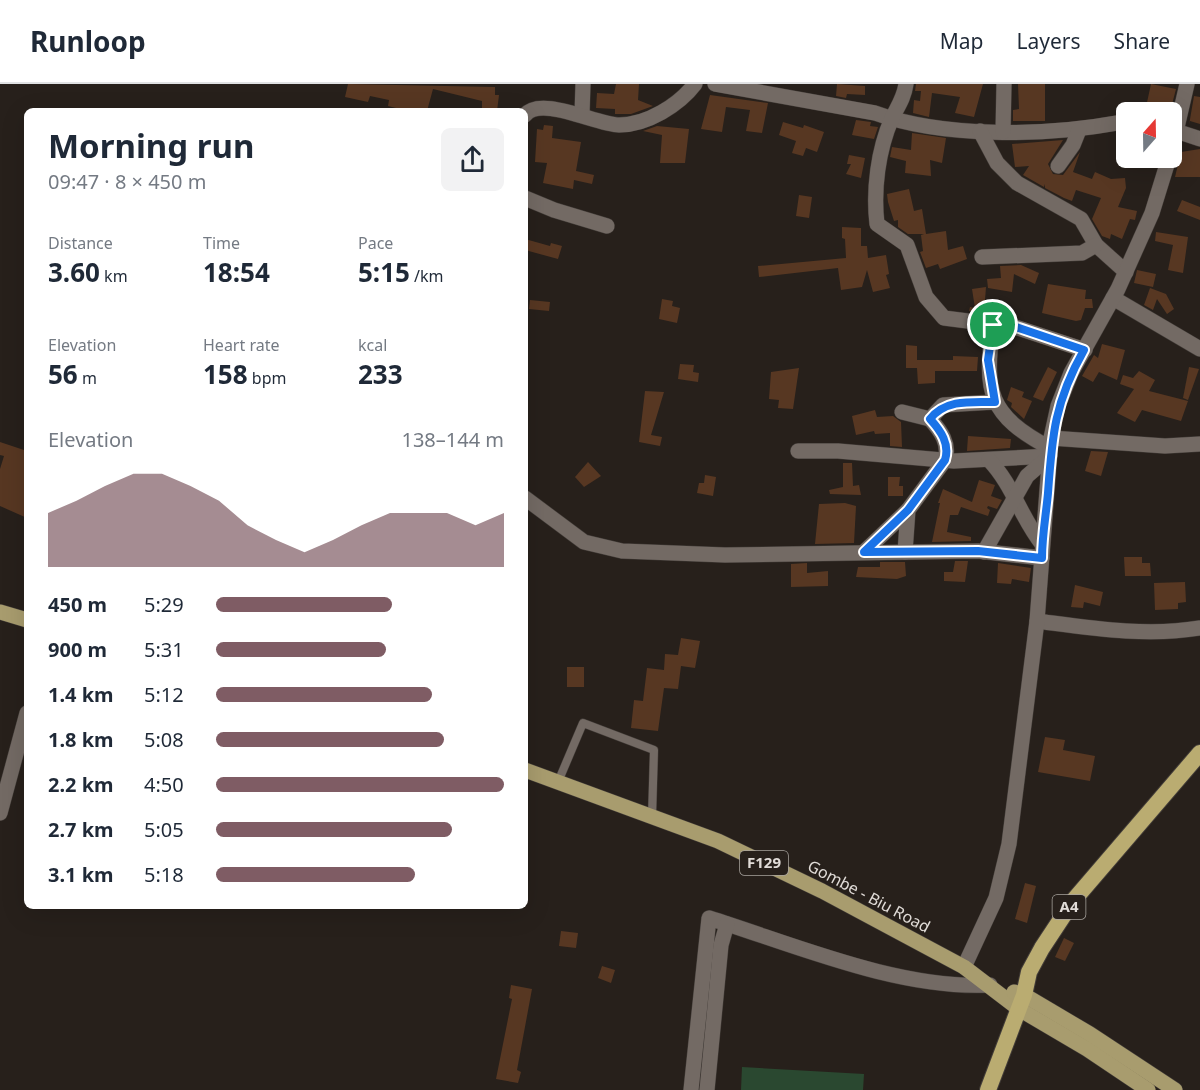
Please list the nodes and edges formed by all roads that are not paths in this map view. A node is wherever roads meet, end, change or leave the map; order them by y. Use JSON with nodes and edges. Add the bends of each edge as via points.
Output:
{"nodes":[{"id":1,"x":583,"y":84,"type":"edge"},
{"id":2,"x":695,"y":84,"type":"edge"},
{"id":3,"x":715,"y":84,"type":"edge"},
{"id":4,"x":906,"y":84,"type":"edge"},
{"id":5,"x":1004,"y":84,"type":"edge"},
{"id":6,"x":1186,"y":84,"type":"edge"},
{"id":7,"x":1182,"y":103,"type":"edge"},
{"id":8,"x":528,"y":113,"type":"edge"},
{"id":9,"x":582,"y":114,"type":"junction"},
{"id":10,"x":892,"y":119,"type":"junction"},
{"id":11,"x":1116,"y":123,"type":"edge"},
{"id":12,"x":1078,"y":130,"type":"junction"},
{"id":13,"x":980,"y":131,"type":"junction"},
{"id":14,"x":1003,"y":132,"type":"junction"},
{"id":15,"x":1182,"y":133,"type":"edge"},
{"id":16,"x":1200,"y":139,"type":"edge"},
{"id":17,"x":1058,"y":166,"type":"dead end"},
{"id":18,"x":1166,"y":168,"type":"edge"},
{"id":19,"x":528,"y":199,"type":"edge"},
{"id":20,"x":607,"y":226,"type":"dead end"},
{"id":21,"x":1096,"y":245,"type":"junction"},
{"id":22,"x":982,"y":257,"type":"dead end"},
{"id":23,"x":1126,"y":272,"type":"junction"},
{"id":24,"x":1113,"y":298,"type":"junction"},
{"id":25,"x":993,"y":325,"type":"junction"},
{"id":26,"x":1084,"y":350,"type":"junction"},
{"id":27,"x":1200,"y":350,"type":"edge"},
{"id":28,"x":995,"y":402,"type":"junction"},
{"id":29,"x":902,"y":412,"type":"dead end"},
{"id":30,"x":930,"y":419,"type":"junction"},
{"id":31,"x":1200,"y":444,"type":"edge"},
{"id":32,"x":1050,"y":447,"type":"junction"},
{"id":33,"x":798,"y":451,"type":"dead end"},
{"id":34,"x":945,"y":460,"type":"junction"},
{"id":35,"x":990,"y":460,"type":"junction"},
{"id":36,"x":1015,"y":496,"type":"junction"},
{"id":37,"x":528,"y":500,"type":"edge"},
{"id":38,"x":908,"y":510,"type":"junction"},
{"id":39,"x":1042,"y":551,"type":"junction"},
{"id":40,"x":864,"y":552,"type":"junction"},
{"id":41,"x":905,"y":552,"type":"junction"},
{"id":42,"x":984,"y":552,"type":"junction"},
{"id":43,"x":0,"y":612,"type":"edge"},
{"id":44,"x":24,"y":619,"type":"edge"},
{"id":45,"x":1037,"y":621,"type":"junction"},
{"id":46,"x":1200,"y":628,"type":"edge"},
{"id":47,"x":24,"y":724,"type":"edge"},
{"id":48,"x":1200,"y":753,"type":"edge"},
{"id":49,"x":528,"y":771,"type":"edge"},
{"id":50,"x":558,"y":782,"type":"junction"},
{"id":51,"x":0,"y":813,"type":"edge"},
{"id":52,"x":652,"y":817,"type":"junction"},
{"id":53,"x":727,"y":924,"type":"junction"},
{"id":54,"x":964,"y":967,"type":"junction"},
{"id":55,"x":990,"y":985,"type":"junction"},
{"id":56,"x":1021,"y":1002,"type":"junction"},
{"id":57,"x":691,"y":1090,"type":"edge"},
{"id":58,"x":707,"y":1090,"type":"edge"},
{"id":59,"x":988,"y":1090,"type":"edge"},
{"id":60,"x":1148,"y":1090,"type":"edge"},
{"id":61,"x":1175,"y":1090,"type":"edge"}],
"edges":[{"from":1,"to":9,"type":"street"},
{"from":2,"to":9,"type":"street","via":[[678,104],[619,125]]},
{"from":3,"to":10,"type":"street"},
{"from":4,"to":10,"type":"street","via":[[904,99]]},
{"from":5,"to":14,"type":"street"},
{"from":6,"to":7,"type":"street"},
{"from":8,"to":9,"type":"street","via":[[537,108]]},
{"from":10,"to":13,"type":"street"},
{"from":10,"to":25,"type":"street","via":[[874,199],[877,224],[907,245],[926,297],[944,318]]},
{"from":11,"to":12,"type":"street"},
{"from":12,"to":14,"type":"street"},
{"from":12,"to":17,"type":"street"},
{"from":13,"to":14,"type":"street"},
{"from":13,"to":21,"type":"street","via":[[997,163],[1017,183],[1081,219]]},
{"from":15,"to":16,"type":"street"},
{"from":18,"to":23,"type":"street","via":[[1152,213]]},
{"from":19,"to":20,"type":"street"},
{"from":21,"to":22,"type":"street","via":[[1082,253]]},
{"from":21,"to":23,"type":"street"},
{"from":23,"to":24,"type":"street"},
{"from":24,"to":26,"type":"street"},
{"from":24,"to":27,"type":"street"},
{"from":25,"to":26,"type":"street","via":[[1016,327]]},
{"from":25,"to":28,"type":"street","via":[[988,360]]},
{"from":26,"to":32,"type":"street","via":[[1058,406]]},
{"from":28,"to":30,"type":"street","via":[[943,405]]},
{"from":28,"to":32,"type":"street","via":[[1026,435]]},
{"from":29,"to":30,"type":"street"},
{"from":30,"to":34,"type":"street","via":[[945,440]]},
{"from":31,"to":32,"type":"street"},
{"from":32,"to":35,"type":"street"},
{"from":32,"to":36,"type":"street"},
{"from":32,"to":39,"type":"street"},
{"from":33,"to":34,"type":"street"},
{"from":34,"to":35,"type":"street"},
{"from":34,"to":38,"type":"street"},
{"from":35,"to":36,"type":"street"},
{"from":36,"to":39,"type":"street"},
{"from":36,"to":42,"type":"street"},
{"from":37,"to":40,"type":"street","via":[[584,542],[622,550],[725,555]]},
{"from":38,"to":40,"type":"street"},
{"from":38,"to":41,"type":"street"},
{"from":39,"to":42,"type":"street"},
{"from":39,"to":45,"type":"street"},
{"from":40,"to":41,"type":"street"},
{"from":41,"to":42,"type":"street"},
{"from":43,"to":44,"type":"main road"},
{"from":45,"to":46,"type":"street","via":[[1113,631],[1173,633]]},
{"from":45,"to":54,"type":"street","via":[[1009,844],[996,898]]},
{"from":47,"to":51,"type":"street"},
{"from":48,"to":56,"type":"highway","number":"A4","via":[[1073,901],[1029,972]]},
{"from":49,"to":50,"type":"main road","name":"Gombe - Biu Road","number":"F129"},
{"from":50,"to":52,"type":"main road","name":"Gombe - Biu Road","number":"F129"},
{"from":50,"to":52,"type":"lane","via":[[583,723],[654,750]]},
{"from":52,"to":54,"type":"main road","name":"Gombe - Biu Road","number":"F129","via":[[718,841]]},
{"from":53,"to":55,"type":"street","via":[[886,974],[963,987]]},
{"from":53,"to":57,"type":"street","via":[[709,918]]},
{"from":53,"to":58,"type":"street","via":[[721,945]]},
{"from":54,"to":55,"type":"main road","name":"Gombe - Biu Road","number":"F129"},
{"from":55,"to":56,"type":"main road","name":"Gombe - Biu Road","number":"F129"},
{"from":56,"to":59,"type":"highway","number":"A4"},
{"from":56,"to":60,"type":"main road","number":"F129"},
{"from":56,"to":61,"type":"main road","number":"F129","via":[[1090,1034]]}]}
